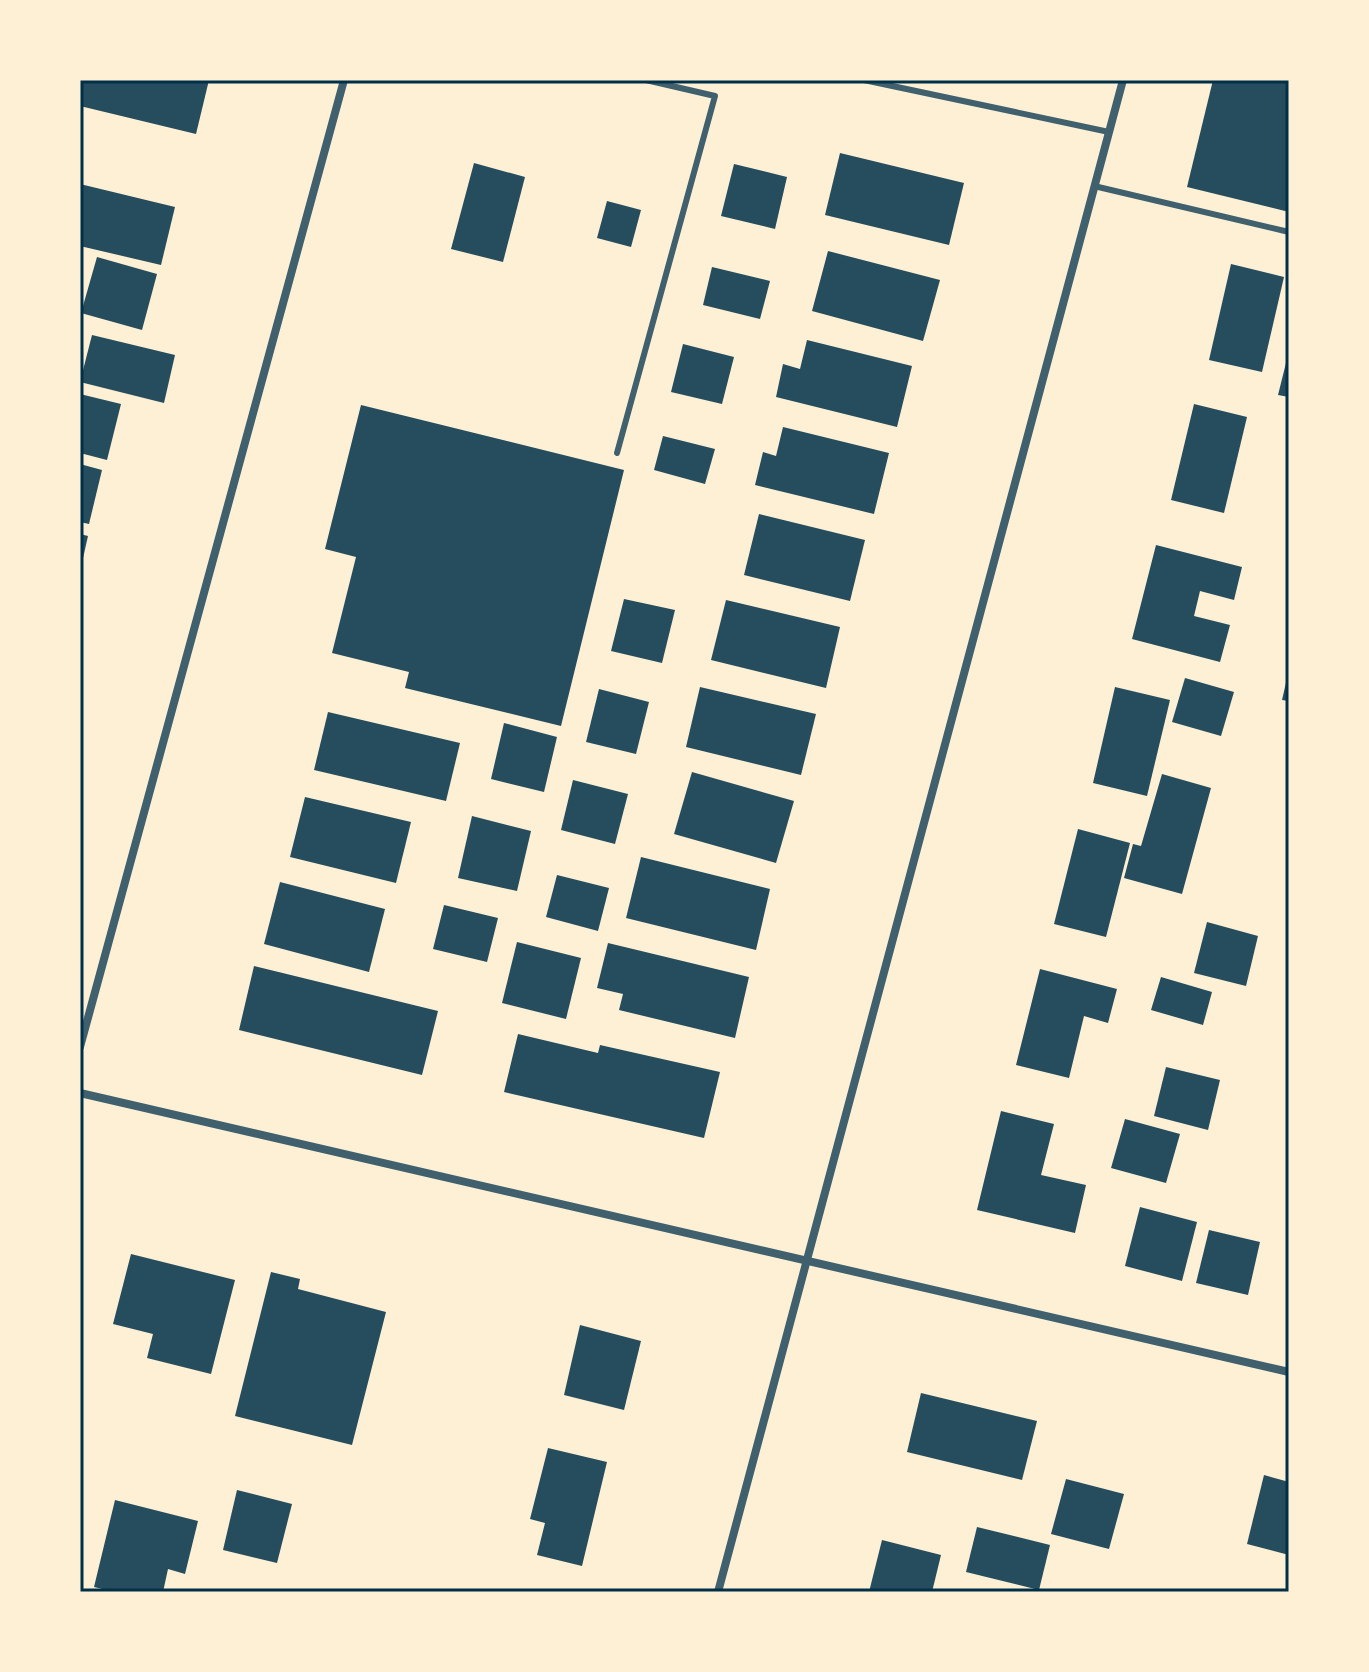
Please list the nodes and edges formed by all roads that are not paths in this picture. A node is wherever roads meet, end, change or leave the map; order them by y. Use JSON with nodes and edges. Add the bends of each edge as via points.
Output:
{"nodes":[{"id":1,"x":344,"y":80,"type":"edge"},
{"id":2,"x":646,"y":80,"type":"edge"},
{"id":3,"x":864,"y":80,"type":"edge"},
{"id":4,"x":1123,"y":80,"type":"edge"},
{"id":5,"x":1109,"y":132,"type":"junction"},
{"id":6,"x":1094,"y":186,"type":"junction"},
{"id":7,"x":1289,"y":232,"type":"edge"},
{"id":8,"x":617,"y":453,"type":"dead end"},
{"id":9,"x":80,"y":1047,"type":"edge"},
{"id":10,"x":80,"y":1093,"type":"edge"},
{"id":11,"x":806,"y":1260,"type":"junction"},
{"id":12,"x":1289,"y":1372,"type":"edge"},
{"id":13,"x":718,"y":1592,"type":"edge"}],
"edges":[{"from":1,"to":9,"type":"street"},
{"from":2,"to":8,"type":"lane","via":[[715,96]]},
{"from":3,"to":5,"type":"lane"},
{"from":4,"to":5,"type":"street"},
{"from":5,"to":6,"type":"street"},
{"from":6,"to":7,"type":"lane"},
{"from":6,"to":11,"type":"street"},
{"from":10,"to":11,"type":"street"},
{"from":11,"to":12,"type":"street"},
{"from":11,"to":13,"type":"street"}]}
